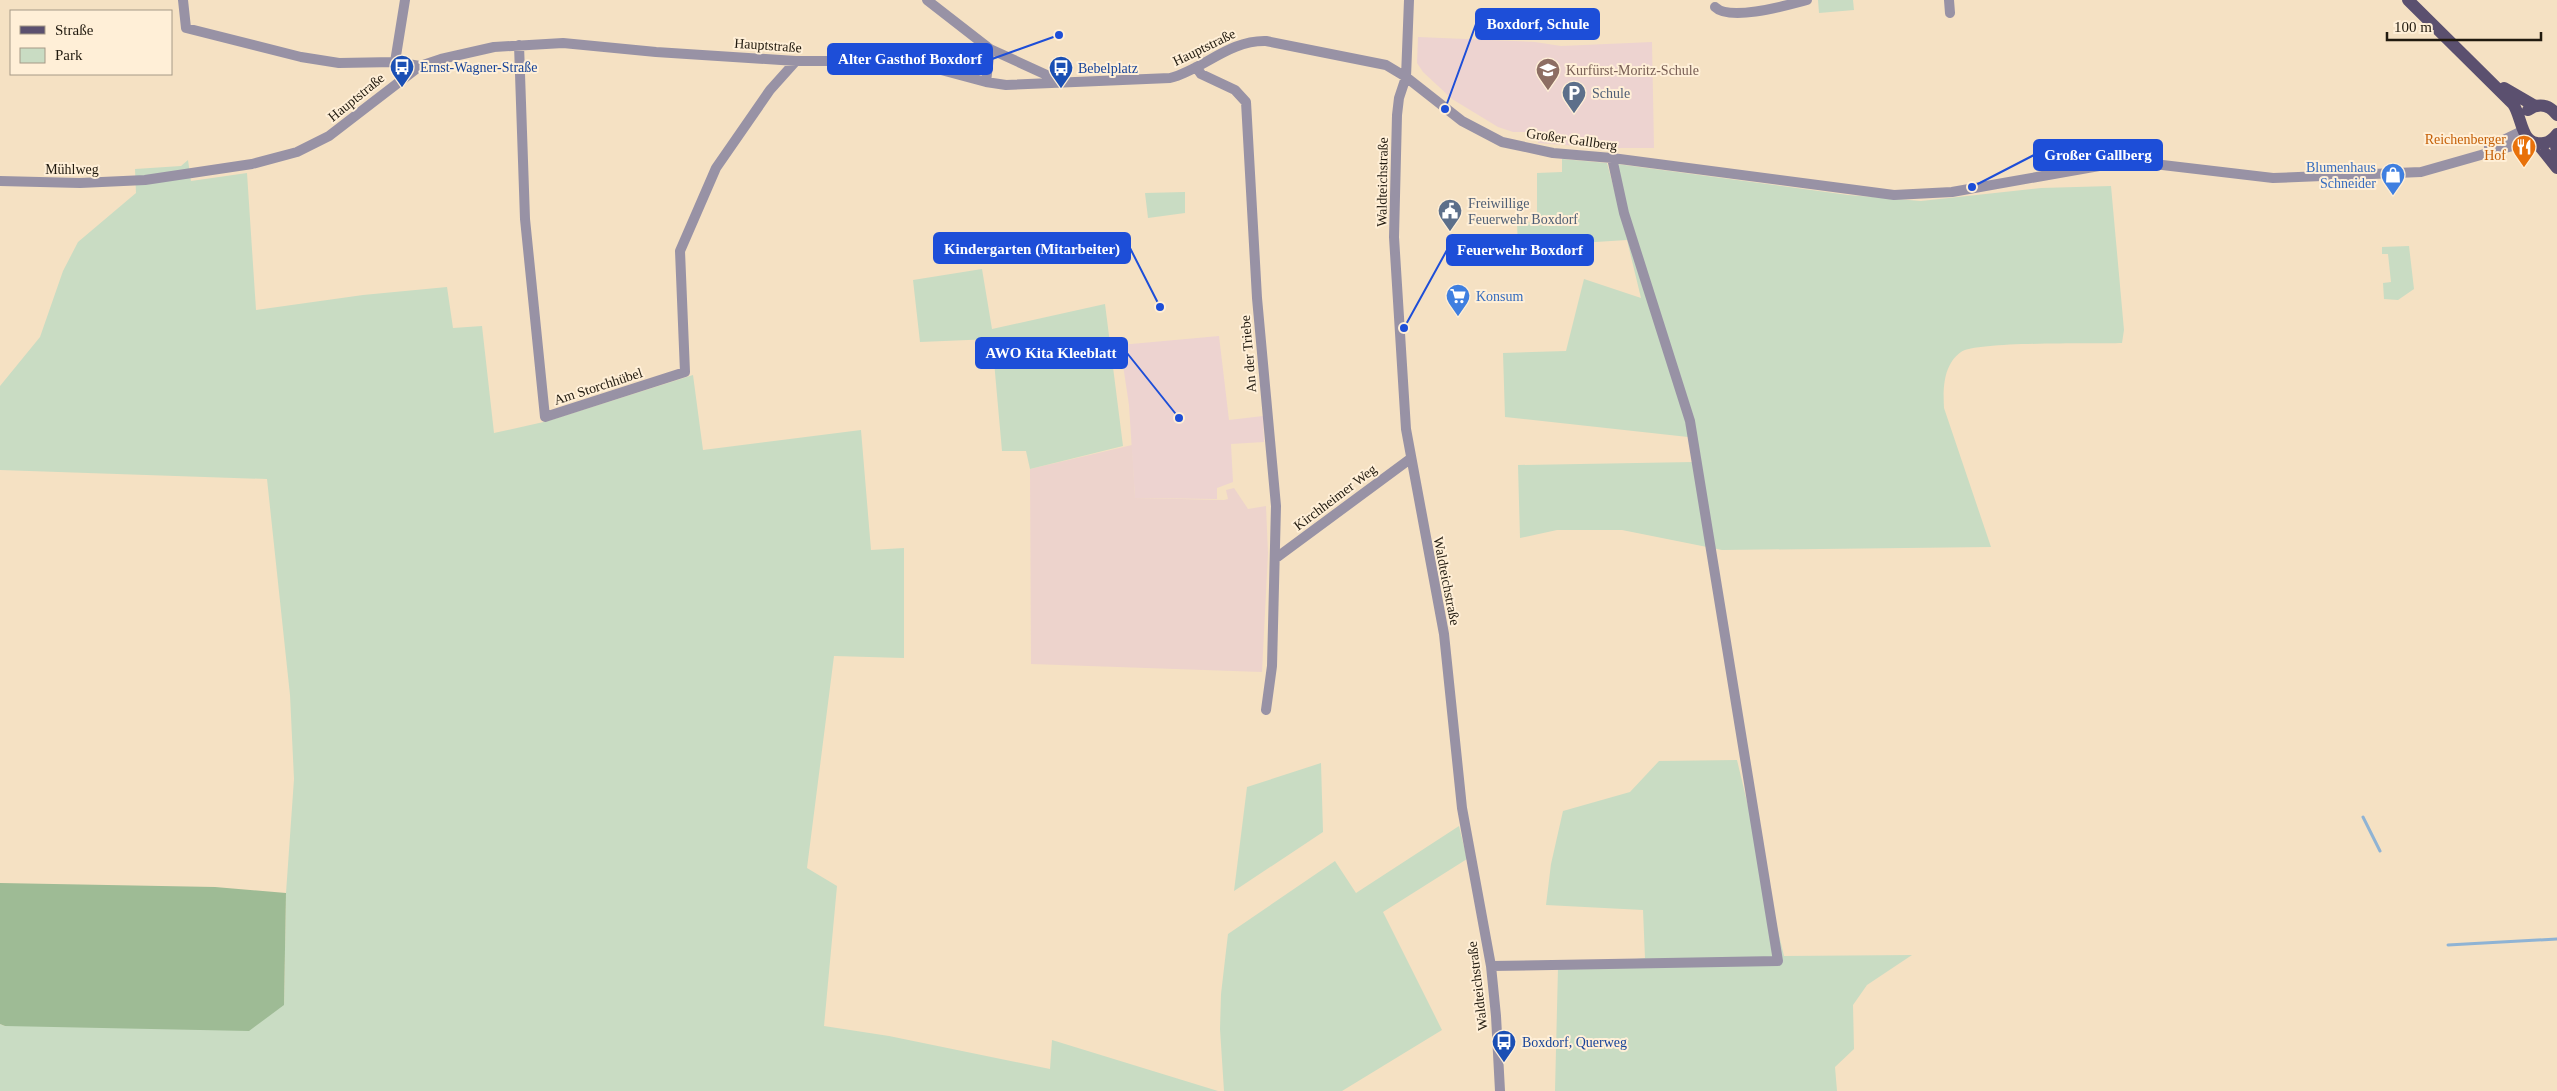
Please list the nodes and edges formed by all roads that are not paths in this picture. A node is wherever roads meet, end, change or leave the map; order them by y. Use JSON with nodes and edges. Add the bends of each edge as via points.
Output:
{"nodes":[{"id":1,"x":183,"y":0,"type":"edge"},
{"id":2,"x":405,"y":0,"type":"edge"},
{"id":3,"x":927,"y":0,"type":"edge"},
{"id":4,"x":1807,"y":0,"type":"edge"},
{"id":5,"x":1948,"y":0,"type":"edge"},
{"id":6,"x":2408,"y":0,"type":"edge"},
{"id":7,"x":1410,"y":1,"type":"edge"},
{"id":8,"x":1715,"y":6,"type":"dead end"},
{"id":9,"x":1950,"y":13,"type":"dead end"},
{"id":10,"x":519,"y":45,"type":"junction"},
{"id":11,"x":990,"y":49,"type":"junction"},
{"id":12,"x":796,"y":61,"type":"junction"},
{"id":13,"x":395,"y":62,"type":"junction"},
{"id":14,"x":420,"y":66,"type":"junction"},
{"id":15,"x":1196,"y":68,"type":"junction"},
{"id":16,"x":1406,"y":76,"type":"junction"},
{"id":17,"x":2490,"y":79,"type":"junction"},
{"id":18,"x":986,"y":82,"type":"junction"},
{"id":19,"x":1064,"y":83,"type":"junction"},
{"id":20,"x":2535,"y":106,"type":"junction"},
{"id":21,"x":2556,"y":111,"type":"edge"},
{"id":22,"x":2527,"y":134,"type":"junction"},
{"id":23,"x":2556,"y":136,"type":"edge"},
{"id":24,"x":2557,"y":154,"type":"edge"},
{"id":25,"x":1612,"y":158,"type":"junction"},
{"id":26,"x":2557,"y":168,"type":"edge"},
{"id":27,"x":145,"y":180,"type":"joint"},
{"id":28,"x":0,"y":181,"type":"edge"},
{"id":29,"x":1410,"y":459,"type":"junction"},
{"id":30,"x":1276,"y":555,"type":"junction"},
{"id":31,"x":1266,"y":710,"type":"dead end"},
{"id":32,"x":1491,"y":966,"type":"junction"},
{"id":33,"x":1500,"y":1091,"type":"edge"}],
"edges":[{"from":1,"to":13,"type":"street","via":[[186,28],[301,57],[339,63]]},
{"from":2,"to":13,"type":"street"},
{"from":3,"to":11,"type":"street"},
{"from":4,"to":8,"type":"street","via":[[1766,10],[1727,12],[1719,11]]},
{"from":5,"to":9,"type":"street"},
{"from":6,"to":17,"type":"main road"},
{"from":7,"to":16,"type":"street","name":"Waldteichstraße"},
{"from":10,"to":12,"type":"street","name":"Hauptstraße","via":[[563,43]]},
{"from":10,"to":12,"type":"street","name":"Am Storchhübel","via":[[526,219],[545,417],[686,372],[680,251],[716,168],[770,90]]},
{"from":10,"to":14,"type":"street","name":"Hauptstraße","via":[[468,52]]},
{"from":11,"to":18,"type":"street"},
{"from":11,"to":19,"type":"street"},
{"from":12,"to":18,"type":"street","name":"Hauptstraße","via":[[915,63]]},
{"from":13,"to":14,"type":"street"},
{"from":14,"to":27,"type":"street","name":"Hauptstraße","via":[[330,136],[297,152],[252,164]]},
{"from":15,"to":16,"type":"street","name":"Hauptstraße","via":[[1232,47],[1250,41],[1266,41],[1386,65]]},
{"from":15,"to":19,"type":"street","name":"Hauptstraße","via":[[1170,78]]},
{"from":15,"to":30,"type":"street","name":"An der Triebe","via":[[1201,74],[1235,90],[1246,102],[1256,298],[1276,506]]},
{"from":16,"to":25,"type":"street","name":"Großer Gallberg","via":[[1462,121],[1502,142],[1553,152]]},
{"from":16,"to":29,"type":"street","name":"Waldteichstraße","via":[[1397,115],[1394,236]]},
{"from":17,"to":20,"type":"main road"},
{"from":17,"to":22,"type":"main road","via":[[2513,104]]},
{"from":18,"to":19,"type":"street","name":"Hauptstraße","via":[[1006,85]]},
{"from":20,"to":21,"type":"main road"},
{"from":20,"to":22,"type":"main road","via":[[2526,111]]},
{"from":22,"to":23,"type":"main road","via":[[2547,142]]},
{"from":22,"to":25,"type":"street","name":"Großer Gallberg","via":[[2439,168],[2406,172],[2273,178],[2154,164],[2116,163],[1952,192],[1894,195]]},
{"from":22,"to":26,"type":"main road"},
{"from":23,"to":24,"type":"main road"},
{"from":25,"to":32,"type":"street","via":[[1624,212],[1690,421],[1778,961]]},
{"from":27,"to":28,"type":"street","name":"Mühlweg","via":[[80,183]]},
{"from":29,"to":30,"type":"street","name":"Kirchheimer Weg"},
{"from":29,"to":32,"type":"street","name":"Waldteichstraße","via":[[1444,634],[1462,808]]},
{"from":30,"to":31,"type":"street","name":"An der Triebe","via":[[1272,666]]},
{"from":32,"to":33,"type":"street","name":"Waldteichstraße"}]}
